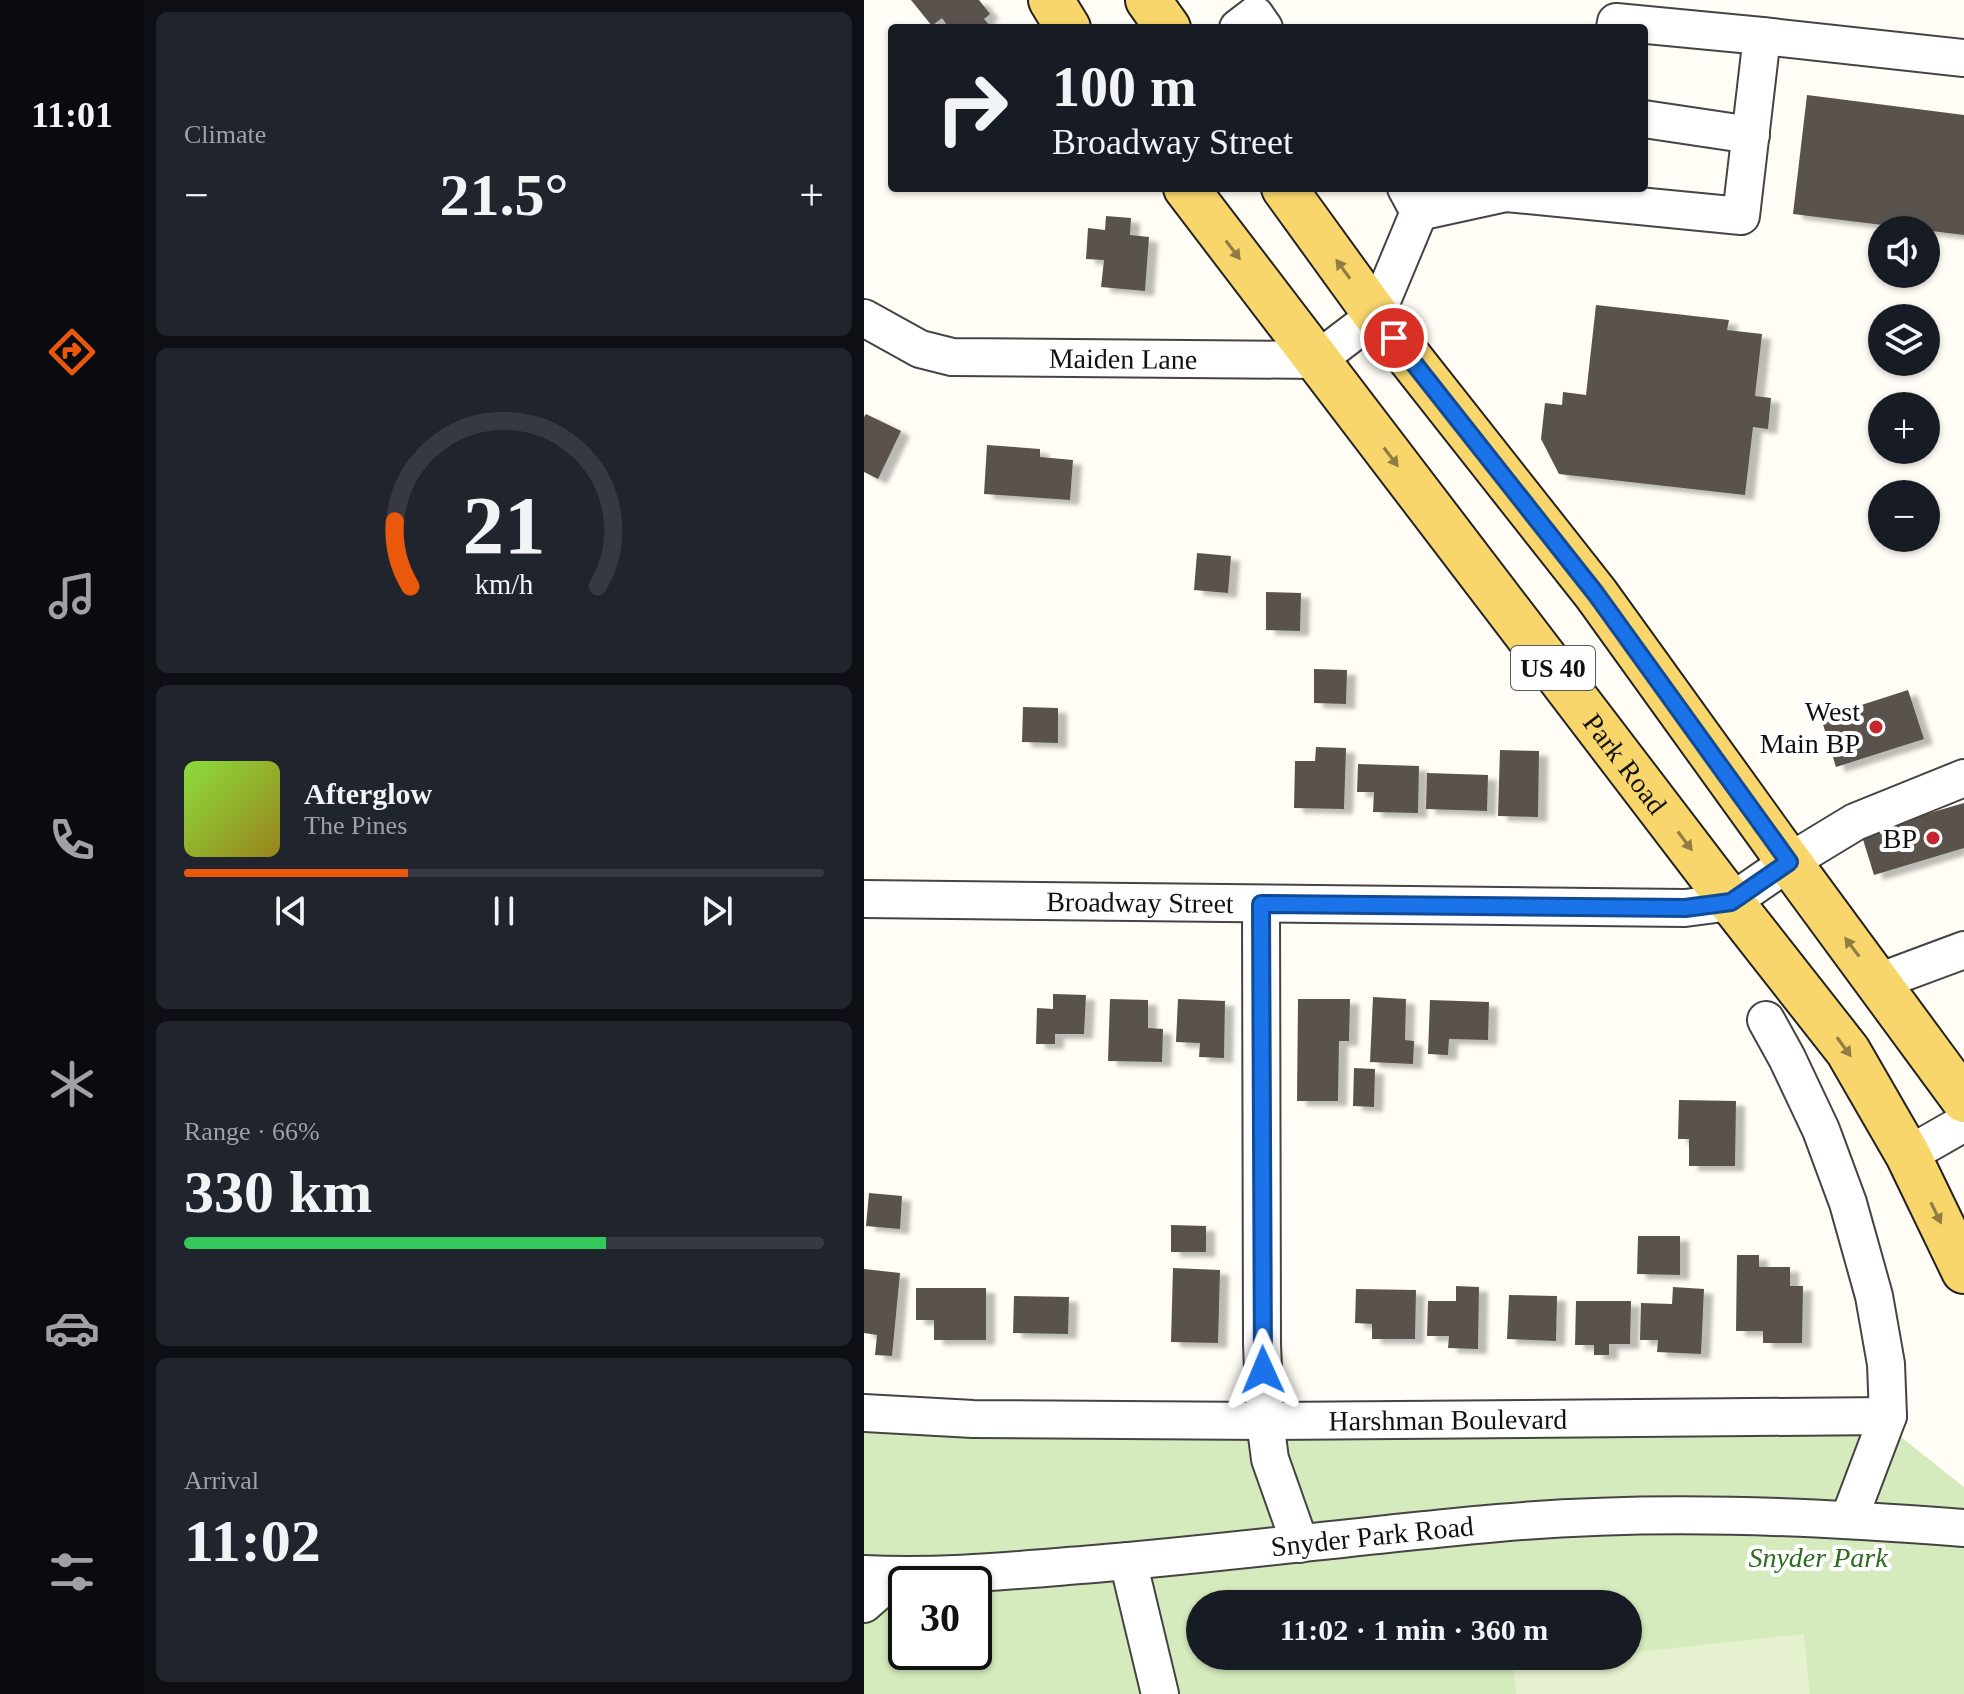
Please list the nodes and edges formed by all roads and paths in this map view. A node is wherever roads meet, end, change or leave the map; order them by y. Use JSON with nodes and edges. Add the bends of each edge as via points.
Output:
{"nodes":[{"id":1,"x":1051,"y":0,"type":"edge"},
{"id":2,"x":1148,"y":0,"type":"edge"},
{"id":3,"x":1616,"y":17,"type":"edge"},
{"id":4,"x":1066,"y":24,"type":"edge"},
{"id":5,"x":1165,"y":24,"type":"edge"},
{"id":6,"x":1762,"y":36,"type":"junction"},
{"id":7,"x":1964,"y":58,"type":"edge"},
{"id":8,"x":1648,"y":120,"type":"edge"},
{"id":9,"x":1751,"y":135,"type":"junction"},
{"id":10,"x":1189,"y":192,"type":"edge"},
{"id":11,"x":1287,"y":192,"type":"edge"},
{"id":12,"x":1413,"y":200,"type":"edge"},
{"id":13,"x":1376,"y":315,"type":"junction"},
{"id":14,"x":864,"y":318,"type":"edge"},
{"id":15,"x":1317,"y":360,"type":"junction"},
{"id":16,"x":1964,"y":778,"type":"edge"},
{"id":17,"x":1789,"y":862,"type":"junction"},
{"id":18,"x":864,"y":899,"type":"edge"},
{"id":19,"x":1731,"y":902,"type":"junction"},
{"id":20,"x":1261,"y":904,"type":"junction"},
{"id":21,"x":1964,"y":950,"type":"edge"},
{"id":22,"x":1878,"y":982,"type":"junction"},
{"id":23,"x":1766,"y":1020,"type":"dead end"},
{"id":24,"x":1964,"y":1100,"type":"edge"},
{"id":25,"x":1964,"y":1123,"type":"edge"},
{"id":26,"x":1908,"y":1155,"type":"junction"},
{"id":27,"x":1964,"y":1271,"type":"edge"},
{"id":28,"x":864,"y":1413,"type":"edge"},
{"id":29,"x":1888,"y":1416,"type":"junction"},
{"id":30,"x":1265,"y":1421,"type":"junction"},
{"id":31,"x":1849,"y":1519,"type":"junction"},
{"id":32,"x":1964,"y":1528,"type":"edge"},
{"id":33,"x":1300,"y":1544,"type":"junction"},
{"id":34,"x":1128,"y":1561,"type":"junction"},
{"id":35,"x":880,"y":1575,"type":"edge"},
{"id":36,"x":864,"y":1604,"type":"edge"},
{"id":37,"x":1160,"y":1694,"type":"edge"}],
"edges":[{"from":1,"to":4,"type":"main road"},
{"from":2,"to":5,"type":"main road"},
{"from":3,"to":6,"type":"street"},
{"from":6,"to":7,"type":"street"},
{"from":6,"to":9,"type":"street"},
{"from":8,"to":9,"type":"street"},
{"from":9,"to":12,"type":"street","via":[[1741,216],[1506,193]]},
{"from":10,"to":15,"type":"main road","name":"Park Road","number":"US 40","one_way":true},
{"from":13,"to":11,"type":"main road","number":"US 40","one_way":true},
{"from":12,"to":13,"type":"street"},
{"from":13,"to":15,"type":"street"},
{"from":13,"to":17,"type":"main road","number":"US 40","via":[[1596,594]]},
{"from":14,"to":15,"type":"street","name":"Maiden Lane","via":[[920,349],[952,357]]},
{"from":15,"to":19,"type":"main road","name":"Park Road","number":"US 40","one_way":true},
{"from":16,"to":17,"type":"street","name":"Broadway Street","via":[[1855,822]]},
{"from":17,"to":19,"type":"street","name":"Broadway Street"},
{"from":22,"to":17,"type":"main road","number":"US 40","one_way":true},
{"from":18,"to":20,"type":"street","name":"Broadway Street"},
{"from":19,"to":20,"type":"street","name":"Broadway Street","via":[[1685,908]]},
{"from":19,"to":26,"type":"main road","name":"Park Road","number":"US 40","one_way":true,"via":[[1848,1051]]},
{"from":20,"to":30,"type":"street"},
{"from":21,"to":22,"type":"street"},
{"from":22,"to":24,"type":"main road","number":"US 40"},
{"from":23,"to":29,"type":"street","via":[[1821,1130],[1848,1203],[1874,1296],[1886,1364]]},
{"from":25,"to":26,"type":"street"},
{"from":26,"to":27,"type":"main road","number":"US 40","one_way":true},
{"from":28,"to":30,"type":"street","name":"Harshman Boulevard"},
{"from":29,"to":30,"type":"street","name":"Harshman Boulevard"},
{"from":29,"to":31,"type":"street"},
{"from":30,"to":33,"type":"street","via":[[1270,1459]]},
{"from":31,"to":32,"type":"street"},
{"from":31,"to":33,"type":"street","name":"Snyder Park Road","via":[[1615,1516]]},
{"from":33,"to":34,"type":"street","name":"Snyder Park Road"},
{"from":34,"to":35,"type":"street","name":"Snyder Park Road","via":[[991,1573]]},
{"from":34,"to":37,"type":"street"},
{"from":35,"to":36,"type":"street","name":"Snyder Park Road"}]}
